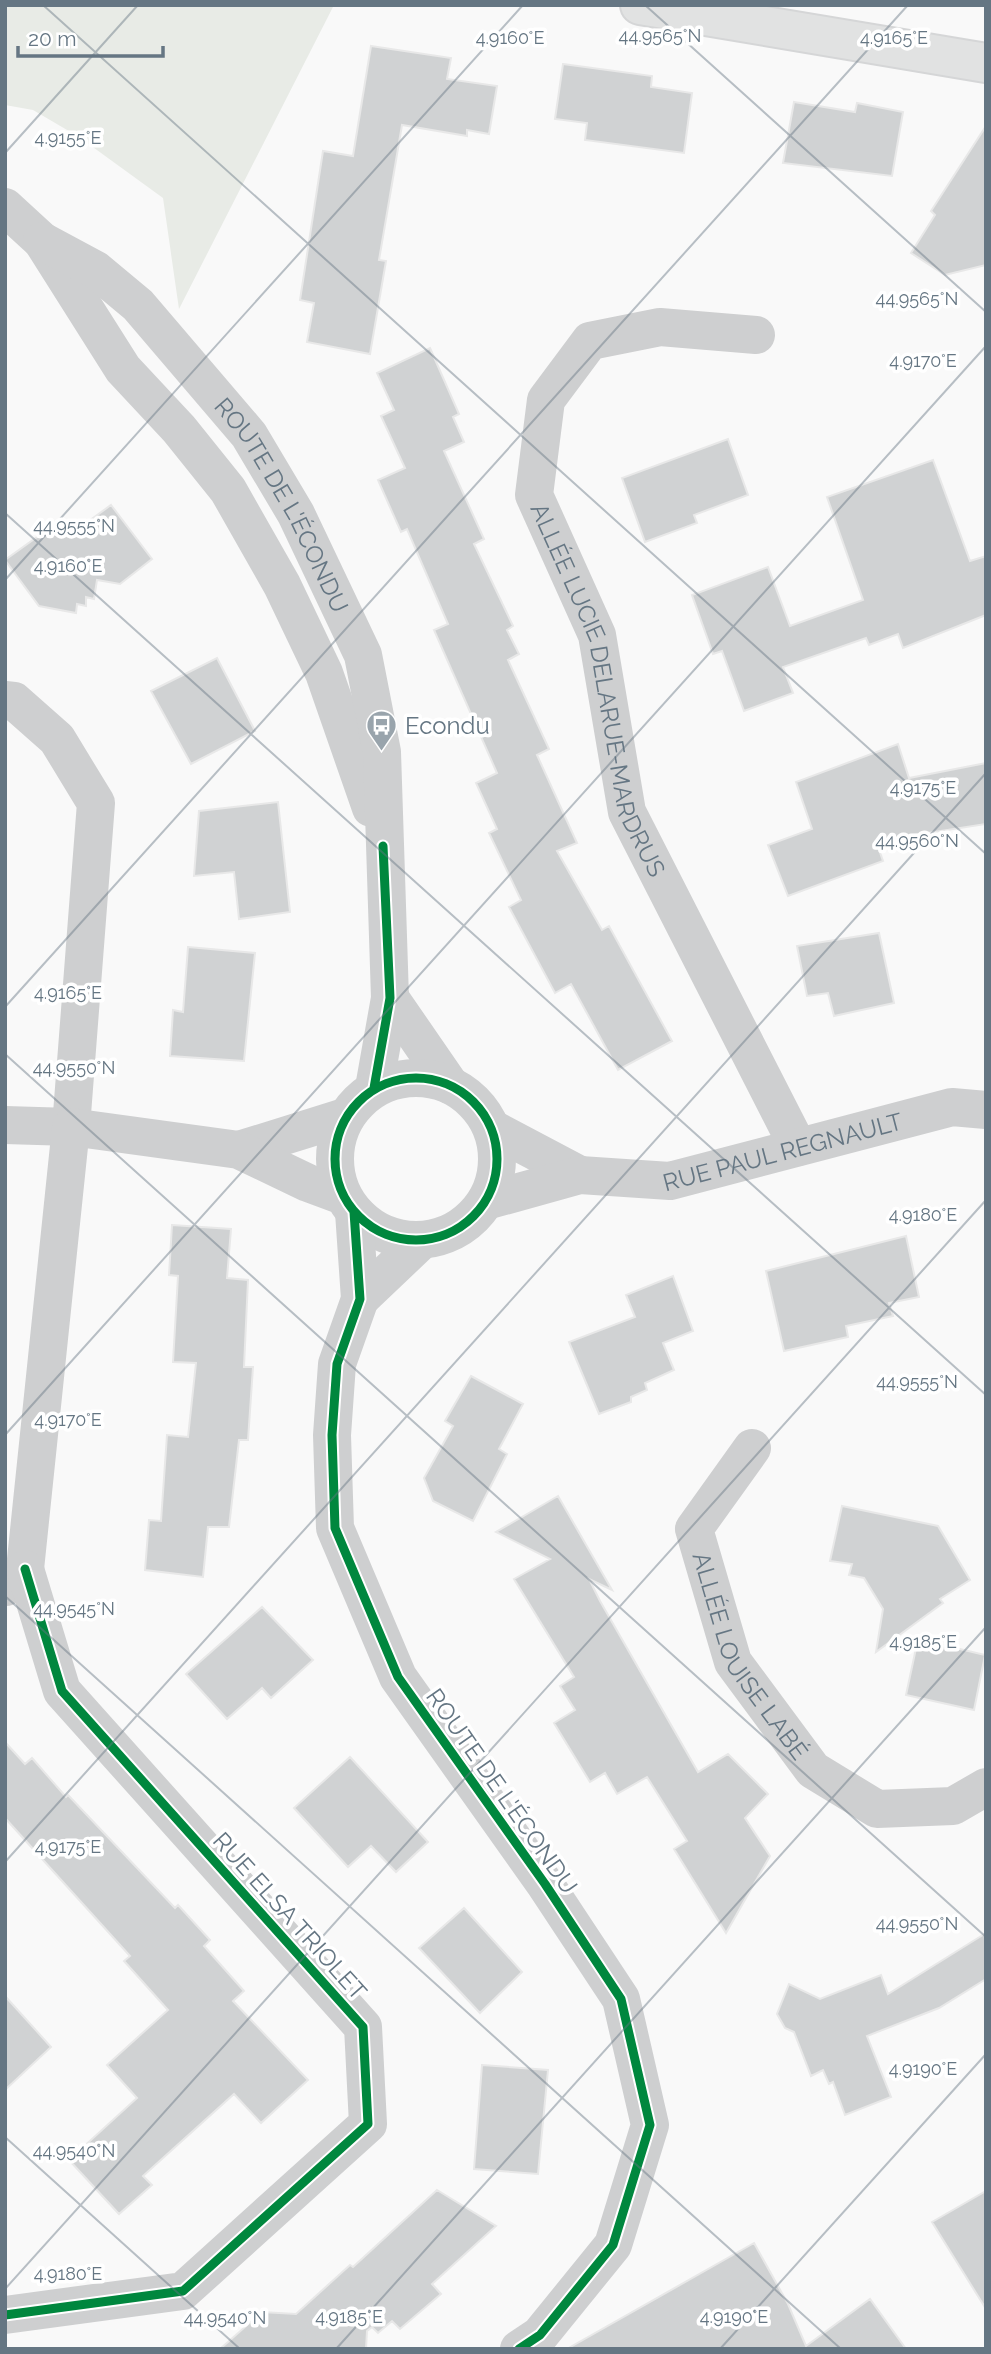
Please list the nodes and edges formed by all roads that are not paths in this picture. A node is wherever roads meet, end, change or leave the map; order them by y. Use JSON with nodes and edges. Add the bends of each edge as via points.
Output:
{"nodes":[{"id":1,"x":640,"y":5,"type":"edge"},
{"id":2,"x":986,"y":63,"type":"edge"},
{"id":3,"x":5,"y":207,"type":"edge"},
{"id":4,"x":42,"y":241,"type":"junction"},
{"id":5,"x":756,"y":335,"type":"dead end"},
{"id":6,"x":5,"y":700,"type":"edge"},
{"id":7,"x":383,"y":846,"type":"junction"},
{"id":8,"x":390,"y":998,"type":"junction"},
{"id":9,"x":450,"y":1084,"type":"junction"},
{"id":10,"x":374,"y":1088,"type":"junction"},
{"id":11,"x":986,"y":1110,"type":"edge"},
{"id":12,"x":345,"y":1117,"type":"junction"},
{"id":13,"x":5,"y":1125,"type":"edge"},
{"id":14,"x":71,"y":1128,"type":"junction"},
{"id":15,"x":493,"y":1129,"type":"junction"},
{"id":16,"x":798,"y":1147,"type":"junction"},
{"id":17,"x":239,"y":1150,"type":"junction"},
{"id":18,"x":580,"y":1175,"type":"junction"},
{"id":19,"x":486,"y":1201,"type":"junction"},
{"id":20,"x":349,"y":1204,"type":"junction"},
{"id":21,"x":421,"y":1241,"type":"junction"},
{"id":22,"x":360,"y":1299,"type":"junction"},
{"id":23,"x":752,"y":1448,"type":"dead end"},
{"id":24,"x":15,"y":1578,"type":"edge"},
{"id":25,"x":986,"y":1787,"type":"edge"},
{"id":26,"x":5,"y":2315,"type":"edge"},
{"id":27,"x":519,"y":2349,"type":"edge"}],
"edges":[{"from":1,"to":2,"type":"main road"},
{"from":3,"to":4,"type":"street","name":"ROUTE DE L'ÉCONDU"},
{"from":4,"to":7,"type":"street","name":"ROUTE DE L'ÉCONDU","via":[[123,369],[228,491],[275,573],[324,673]]},
{"from":4,"to":7,"type":"street","name":"ROUTE DE L'ÉCONDU","via":[[96,270],[138,305],[248,435],[296,514],[363,655],[382,752]]},
{"from":5,"to":16,"type":"street","name":"ALLÉE LUCIE DELARUE-MARDRUS","via":[[660,327],[590,341],[546,400],[534,495],[597,635],[627,812]]},
{"from":6,"to":14,"type":"street","via":[[15,701],[57,739],[96,803]]},
{"from":7,"to":8,"type":"street","name":"ROUTE DE L'ÉCONDU"},
{"from":8,"to":9,"type":"street","name":"ROUTE DE L'ÉCONDU"},
{"from":8,"to":10,"type":"street","name":"ROUTE DE L'ÉCONDU"},
{"from":9,"to":10,"type":"street","name":"ROUTE DE L'ÉCONDU","via":[[425,1077],[399,1078]]},
{"from":9,"to":15,"type":"street","name":"ROUTE DE L'ÉCONDU","via":[[482,1111]]},
{"from":10,"to":12,"type":"street","name":"ROUTE DE L'ÉCONDU"},
{"from":11,"to":16,"type":"street","name":"RUE PAUL REGNAULT","via":[[952,1107]]},
{"from":12,"to":17,"type":"street"},
{"from":12,"to":20,"type":"street","name":"ROUTE DE L'ÉCONDU","via":[[335,1143],[335,1170]]},
{"from":13,"to":14,"type":"street"},
{"from":14,"to":17,"type":"street"},
{"from":14,"to":24,"type":"street"},
{"from":15,"to":18,"type":"street","name":"RUE PAUL REGNAULT"},
{"from":15,"to":19,"type":"street","name":"ROUTE DE L'ÉCONDU","via":[[496,1178]]},
{"from":16,"to":18,"type":"street","name":"RUE PAUL REGNAULT","via":[[670,1181]]},
{"from":17,"to":20,"type":"street"},
{"from":18,"to":19,"type":"street","name":"RUE PAUL REGNAULT"},
{"from":19,"to":21,"type":"street","name":"ROUTE DE L'ÉCONDU","via":[[458,1229]]},
{"from":20,"to":21,"type":"street","name":"ROUTE DE L'ÉCONDU","via":[[373,1228],[396,1238]]},
{"from":20,"to":22,"type":"street","name":"ROUTE DE L'ÉCONDU"},
{"from":21,"to":22,"type":"street","name":"ROUTE DE L'ÉCONDU"},
{"from":22,"to":27,"type":"street","name":"ROUTE DE L'ÉCONDU","via":[[337,1364],[332,1435],[335,1528],[397,1677],[621,1999],[650,2125],[613,2245],[540,2335]]},
{"from":23,"to":25,"type":"street","name":"ALLÉE LOUISE LABÉ","via":[[694,1530],[733,1662],[813,1770],[877,1809],[953,1807]]},
{"from":24,"to":26,"type":"street","name":"RUE ELSA TRIOLET","via":[[62,1691],[363,2027],[368,2124],[183,2291]]}]}
